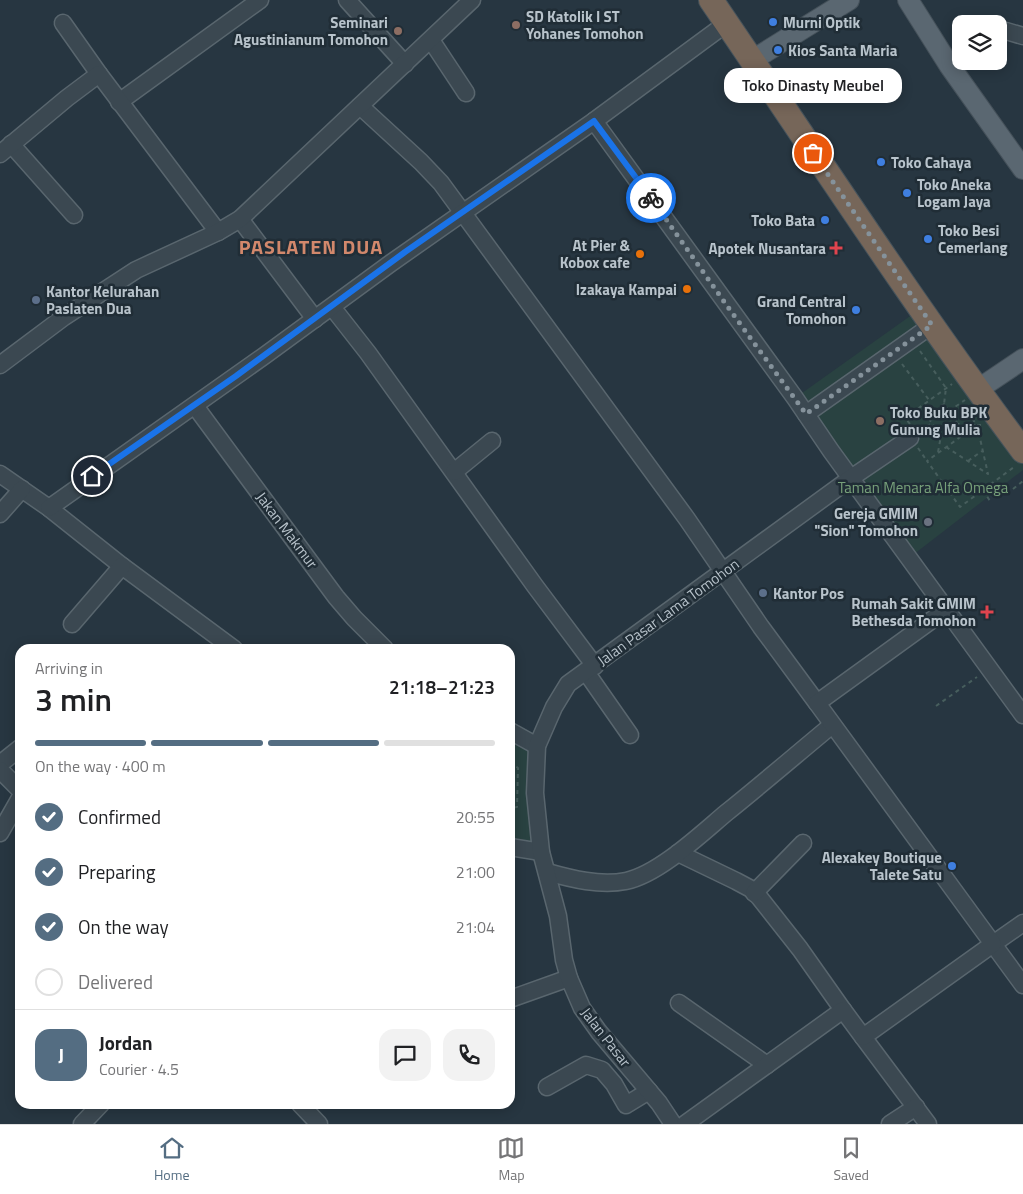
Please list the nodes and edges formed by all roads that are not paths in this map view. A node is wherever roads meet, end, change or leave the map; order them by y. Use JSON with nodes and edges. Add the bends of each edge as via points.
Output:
{"nodes":[{"id":1,"x":260,"y":0,"type":"edge"},
{"id":2,"x":347,"y":0,"type":"edge"},
{"id":3,"x":472,"y":0,"type":"edge"},
{"id":4,"x":711,"y":0,"type":"edge"},
{"id":5,"x":849,"y":0,"type":"edge"},
{"id":6,"x":908,"y":0,"type":"edge"},
{"id":7,"x":63,"y":23,"type":"dead end"},
{"id":8,"x":727,"y":23,"type":"junction"},
{"id":9,"x":1007,"y":32,"type":"edge"},
{"id":10,"x":1023,"y":36,"type":"edge"},
{"id":11,"x":431,"y":40,"type":"junction"},
{"id":12,"x":952,"y":57,"type":"edge"},
{"id":13,"x":751,"y":61,"type":"junction"},
{"id":14,"x":405,"y":64,"type":"junction"},
{"id":15,"x":961,"y":70,"type":"edge"},
{"id":16,"x":99,"y":74,"type":"junction"},
{"id":17,"x":466,"y":93,"type":"dead end"},
{"id":18,"x":119,"y":102,"type":"junction"},
{"id":19,"x":360,"y":106,"type":"junction"},
{"id":20,"x":594,"y":121,"type":"junction"},
{"id":21,"x":6,"y":149,"type":"edge"},
{"id":22,"x":1023,"y":169,"type":"edge"},
{"id":23,"x":462,"y":212,"type":"junction"},
{"id":24,"x":74,"y":215,"type":"dead end"},
{"id":25,"x":240,"y":219,"type":"junction"},
{"id":26,"x":218,"y":232,"type":"junction"},
{"id":27,"x":332,"y":306,"type":"junction"},
{"id":28,"x":315,"y":319,"type":"junction"},
{"id":29,"x":932,"y":325,"type":"junction"},
{"id":30,"x":1023,"y":359,"type":"edge"},
{"id":31,"x":0,"y":365,"type":"edge"},
{"id":32,"x":970,"y":394,"type":"junction"},
{"id":33,"x":195,"y":406,"type":"junction"},
{"id":34,"x":806,"y":414,"type":"junction"},
{"id":35,"x":911,"y":432,"type":"road end"},
{"id":36,"x":492,"y":441,"type":"dead end"},
{"id":37,"x":1021,"y":456,"type":"edge"},
{"id":38,"x":454,"y":472,"type":"junction"},
{"id":39,"x":0,"y":474,"type":"edge"},
{"id":40,"x":851,"y":478,"type":"junction"},
{"id":41,"x":22,"y":489,"type":"junction"},
{"id":42,"x":48,"y":508,"type":"junction"},
{"id":43,"x":0,"y":514,"type":"edge"},
{"id":44,"x":122,"y":566,"type":"junction"},
{"id":45,"x":722,"y":571,"type":"junction"},
{"id":46,"x":947,"y":609,"type":"junction"},
{"id":47,"x":72,"y":624,"type":"dead end"},
{"id":48,"x":227,"y":644,"type":"edge"},
{"id":49,"x":380,"y":644,"type":"edge"},
{"id":50,"x":590,"y":669,"type":"junction"},
{"id":51,"x":817,"y":703,"type":"junction"},
{"id":52,"x":1023,"y":715,"type":"edge"},
{"id":53,"x":832,"y":725,"type":"junction"},
{"id":54,"x":515,"y":734,"type":"edge"},
{"id":55,"x":630,"y":735,"type":"dead end"},
{"id":56,"x":537,"y":746,"type":"junction"},
{"id":57,"x":15,"y":752,"type":"edge"},
{"id":58,"x":0,"y":764,"type":"edge"},
{"id":59,"x":0,"y":770,"type":"edge"},
{"id":60,"x":15,"y":785,"type":"edge"},
{"id":61,"x":15,"y":807,"type":"edge"},
{"id":62,"x":0,"y":833,"type":"edge"},
{"id":63,"x":803,"y":843,"type":"dead end"},
{"id":64,"x":515,"y":848,"type":"edge"},
{"id":65,"x":541,"y":852,"type":"junction"},
{"id":66,"x":678,"y":852,"type":"junction"},
{"id":67,"x":547,"y":872,"type":"junction"},
{"id":68,"x":754,"y":893,"type":"junction"},
{"id":69,"x":1023,"y":924,"type":"edge"},
{"id":70,"x":993,"y":944,"type":"junction"},
{"id":71,"x":569,"y":978,"type":"junction"},
{"id":72,"x":1023,"y":985,"type":"edge"},
{"id":73,"x":515,"y":997,"type":"edge"},
{"id":74,"x":679,"y":1003,"type":"dead end"},
{"id":75,"x":843,"y":1010,"type":"junction"},
{"id":76,"x":863,"y":1037,"type":"junction"},
{"id":77,"x":767,"y":1065,"type":"junction"},
{"id":78,"x":547,"y":1087,"type":"dead end"},
{"id":79,"x":649,"y":1091,"type":"junction"},
{"id":80,"x":916,"y":1107,"type":"junction"},
{"id":81,"x":96,"y":1109,"type":"edge"},
{"id":82,"x":305,"y":1109,"type":"edge"},
{"id":83,"x":82,"y":1124,"type":"edge"},
{"id":84,"x":319,"y":1124,"type":"edge"},
{"id":85,"x":673,"y":1124,"type":"edge"},
{"id":86,"x":685,"y":1124,"type":"edge"},
{"id":87,"x":890,"y":1124,"type":"edge"},
{"id":88,"x":928,"y":1124,"type":"edge"}],
"edges":[{"from":1,"to":18,"type":"street"},
{"from":2,"to":14,"type":"street"},
{"from":3,"to":11,"type":"street"},
{"from":4,"to":8,"type":"highway"},
{"from":5,"to":13,"type":"main road"},
{"from":6,"to":12,"type":"main road"},
{"from":7,"to":16,"type":"street"},
{"from":8,"to":13,"type":"highway"},
{"from":8,"to":20,"type":"street"},
{"from":9,"to":10,"type":"street"},
{"from":11,"to":14,"type":"street"},
{"from":11,"to":17,"type":"street"},
{"from":13,"to":29,"type":"highway"},
{"from":14,"to":19,"type":"street"},
{"from":15,"to":22,"type":"main road"},
{"from":16,"to":18,"type":"street"},
{"from":16,"to":21,"type":"street"},
{"from":18,"to":26,"type":"street"},
{"from":19,"to":23,"type":"street","via":[[432,173]]},
{"from":19,"to":25,"type":"street"},
{"from":20,"to":23,"type":"street"},
{"from":20,"to":34,"type":"street"},
{"from":21,"to":24,"type":"street"},
{"from":23,"to":27,"type":"street"},
{"from":23,"to":45,"type":"street"},
{"from":25,"to":26,"type":"street"},
{"from":25,"to":28,"type":"street"},
{"from":26,"to":31,"type":"street","via":[[136,270],[64,317]]},
{"from":27,"to":28,"type":"street"},
{"from":27,"to":38,"type":"street"},
{"from":28,"to":33,"type":"street"},
{"from":29,"to":32,"type":"highway"},
{"from":29,"to":34,"type":"street"},
{"from":30,"to":32,"type":"main road"},
{"from":32,"to":37,"type":"highway"},
{"from":33,"to":42,"type":"street"},
{"from":33,"to":49,"type":"street","name":"Jakan Makmur","via":[[336,597]]},
{"from":34,"to":40,"type":"street"},
{"from":35,"to":40,"type":"street","name":"Jalan Pasar Lama Tomohon"},
{"from":36,"to":38,"type":"street"},
{"from":38,"to":50,"type":"street"},
{"from":39,"to":41,"type":"street"},
{"from":40,"to":45,"type":"street","name":"Jalan Pasar Lama Tomohon"},
{"from":40,"to":46,"type":"street"},
{"from":41,"to":42,"type":"street"},
{"from":41,"to":43,"type":"street"},
{"from":42,"to":44,"type":"street"},
{"from":44,"to":47,"type":"street"},
{"from":44,"to":48,"type":"street"},
{"from":45,"to":50,"type":"street","name":"Jalan Pasar Lama Tomohon"},
{"from":45,"to":51,"type":"street"},
{"from":46,"to":51,"type":"street"},
{"from":46,"to":52,"type":"street"},
{"from":50,"to":55,"type":"street"},
{"from":50,"to":56,"type":"street","name":"Jalan Pasar Lama Tomohon","via":[[568,684]]},
{"from":51,"to":53,"type":"street"},
{"from":53,"to":66,"type":"street"},
{"from":53,"to":70,"type":"street"},
{"from":54,"to":56,"type":"street"},
{"from":56,"to":65,"type":"street","name":"Jalan Pasar Lama Tomohon","via":[[535,794]]},
{"from":57,"to":58,"type":"street"},
{"from":59,"to":60,"type":"street"},
{"from":61,"to":62,"type":"street"},
{"from":63,"to":68,"type":"street"},
{"from":64,"to":65,"type":"street"},
{"from":65,"to":67,"type":"street","name":"Jalan Pasar"},
{"from":66,"to":67,"type":"street","via":[[649,871],[627,880],[601,882]]},
{"from":66,"to":68,"type":"street"},
{"from":67,"to":71,"type":"street","name":"Jalan Pasar"},
{"from":68,"to":75,"type":"street","via":[[800,949]]},
{"from":69,"to":70,"type":"street"},
{"from":70,"to":72,"type":"street"},
{"from":70,"to":76,"type":"street"},
{"from":71,"to":73,"type":"street"},
{"from":71,"to":79,"type":"street","name":"Jalan Pasar","via":[[582,1008]]},
{"from":74,"to":77,"type":"street"},
{"from":75,"to":76,"type":"street"},
{"from":75,"to":77,"type":"street"},
{"from":76,"to":80,"type":"street"},
{"from":77,"to":86,"type":"street"},
{"from":78,"to":79,"type":"street","via":[[586,1065],[602,1070],[626,1105]]},
{"from":79,"to":85,"type":"street","name":"Jalan Pasar"},
{"from":80,"to":87,"type":"street"},
{"from":80,"to":88,"type":"street"},
{"from":81,"to":83,"type":"street"},
{"from":82,"to":84,"type":"street"}]}
